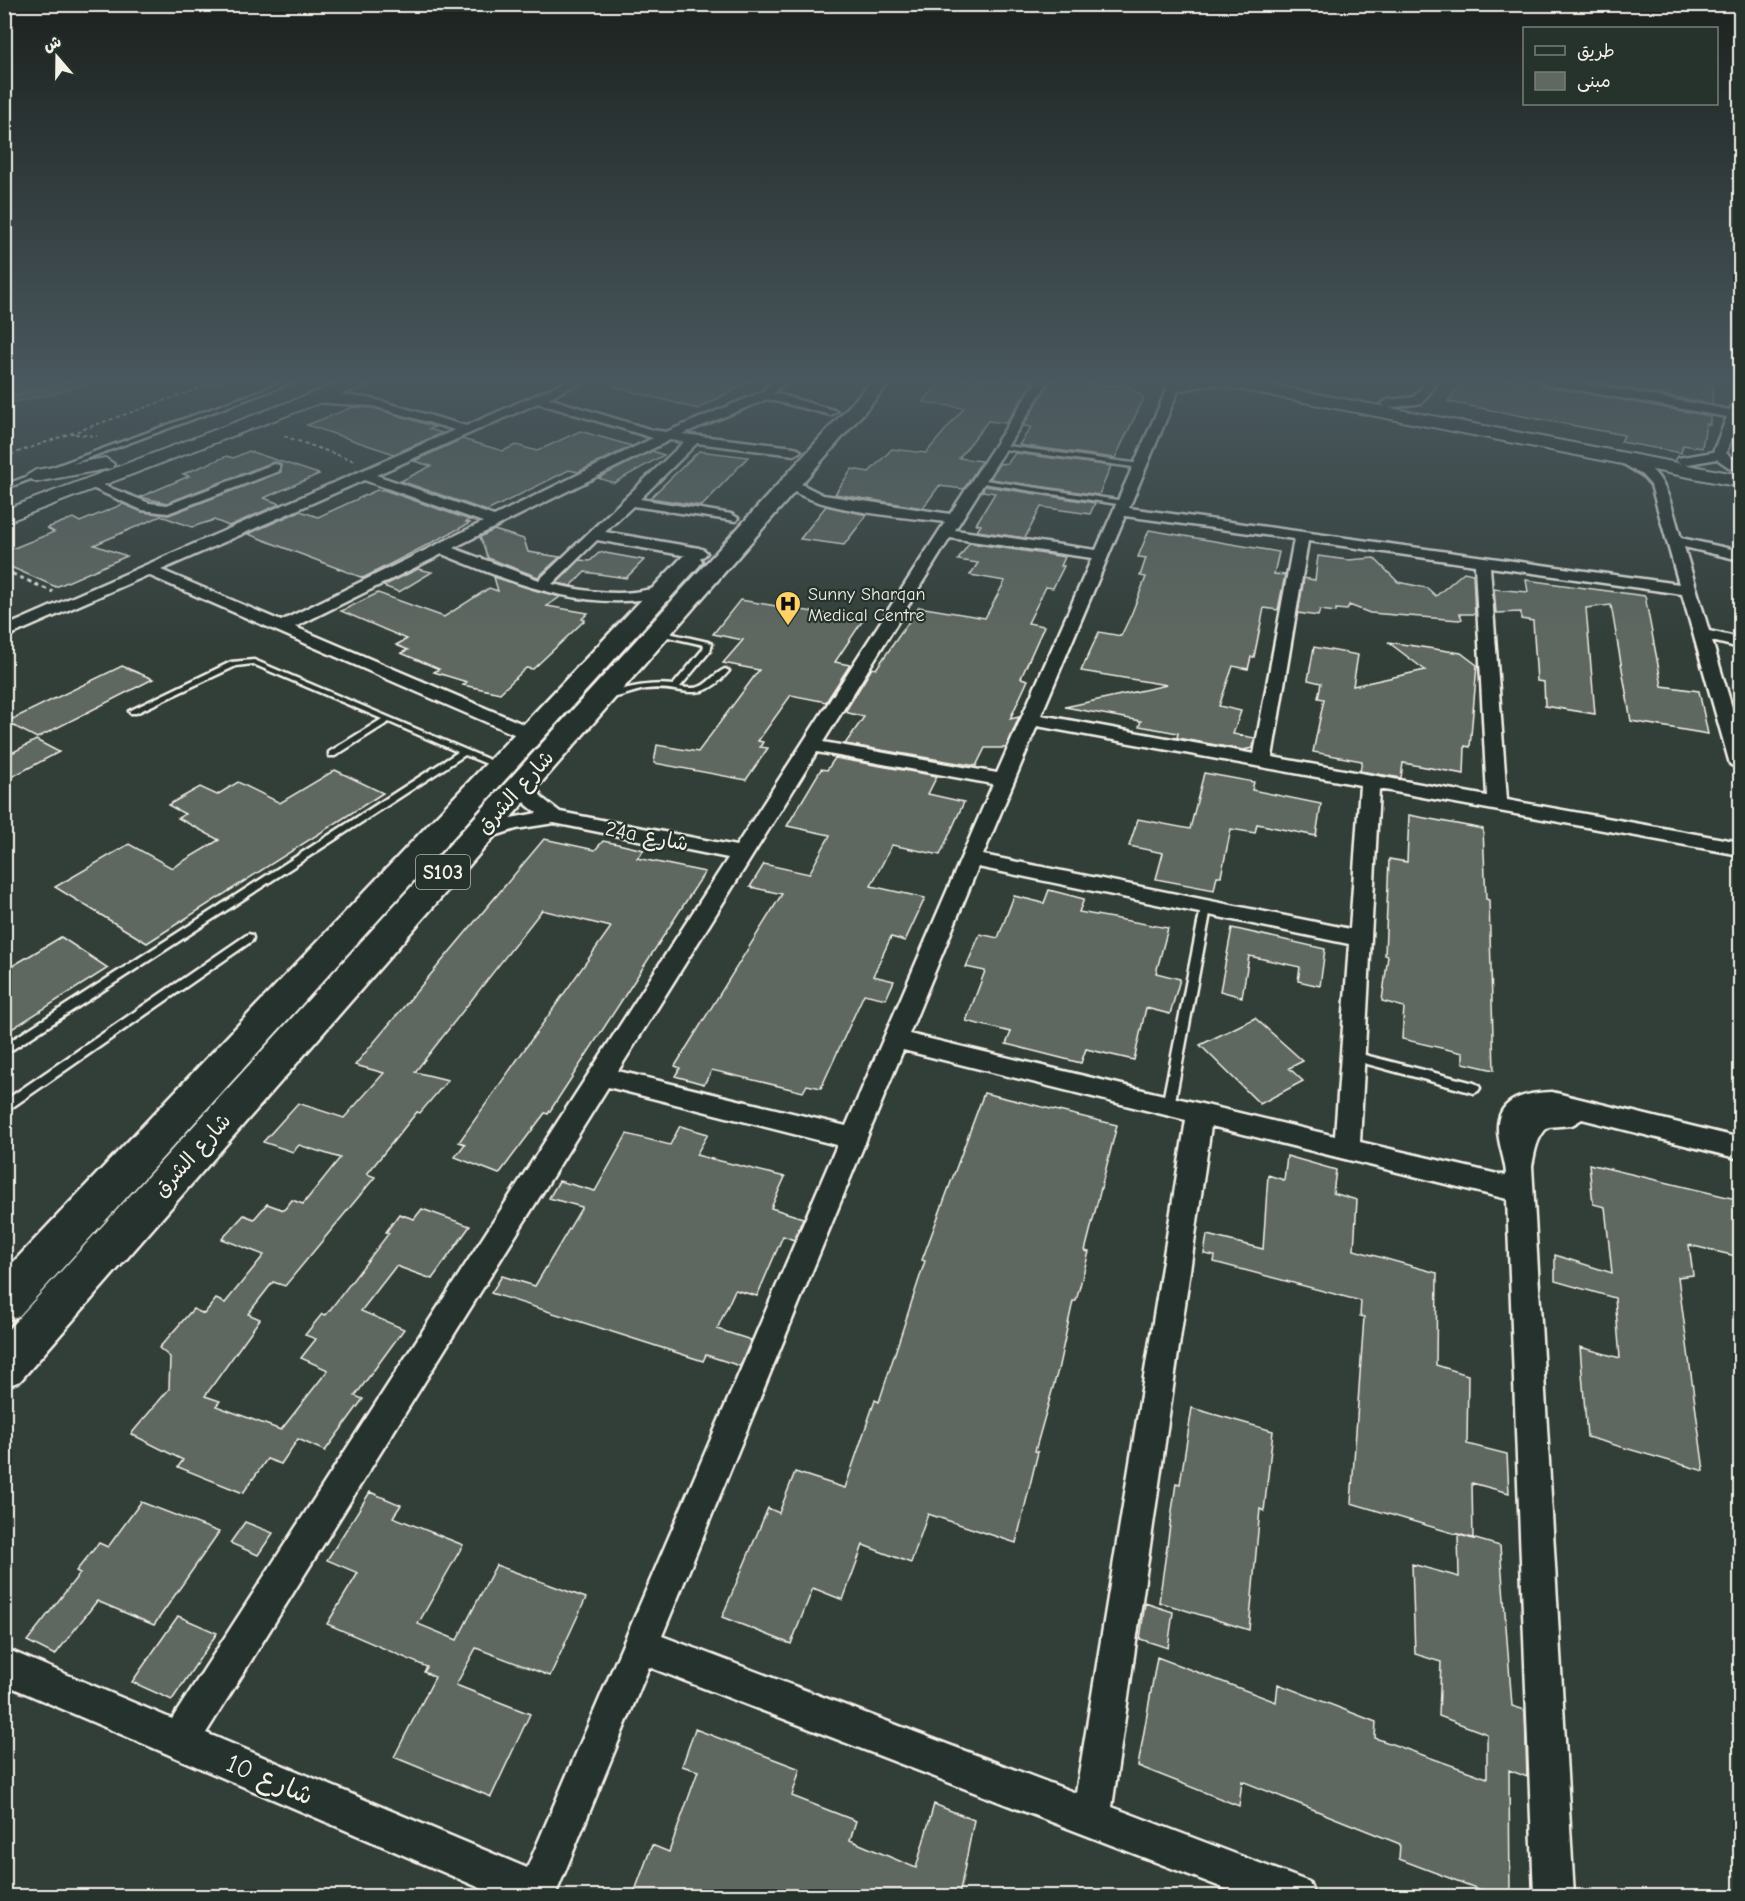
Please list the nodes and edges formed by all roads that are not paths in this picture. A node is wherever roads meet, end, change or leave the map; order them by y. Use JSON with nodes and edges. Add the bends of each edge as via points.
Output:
{"nodes":[{"id":1,"x":56,"y":469,"type":"edge"},
{"id":2,"x":74,"y":469,"type":"edge"},
{"id":3,"x":97,"y":469,"type":"edge"},
{"id":4,"x":130,"y":469,"type":"edge"},
{"id":5,"x":272,"y":469,"type":"edge"},
{"id":6,"x":379,"y":469,"type":"edge"},
{"id":7,"x":601,"y":469,"type":"edge"},
{"id":8,"x":663,"y":469,"type":"edge"},
{"id":9,"x":777,"y":469,"type":"edge"},
{"id":10,"x":800,"y":469,"type":"edge"},
{"id":11,"x":986,"y":469,"type":"edge"},
{"id":12,"x":1139,"y":469,"type":"edge"},
{"id":13,"x":1642,"y":469,"type":"edge"},
{"id":14,"x":1674,"y":469,"type":"edge"},
{"id":15,"x":1702,"y":474,"type":"junction"},
{"id":16,"x":364,"y":475,"type":"junction"},
{"id":17,"x":36,"y":476,"type":"junction"},
{"id":18,"x":978,"y":481,"type":"junction"},
{"id":19,"x":1740,"y":482,"type":"edge"},
{"id":20,"x":791,"y":483,"type":"junction"},
{"id":21,"x":90,"y":484,"type":"junction"},
{"id":22,"x":1658,"y":484,"type":"junction"},
{"id":23,"x":4,"y":487,"type":"edge"},
{"id":24,"x":820,"y":499,"type":"junction"},
{"id":25,"x":629,"y":501,"type":"junction"},
{"id":26,"x":4,"y":504,"type":"edge"},
{"id":27,"x":769,"y":507,"type":"junction"},
{"id":28,"x":1122,"y":507,"type":"junction"},
{"id":29,"x":4,"y":517,"type":"edge"},
{"id":30,"x":731,"y":518,"type":"junction"},
{"id":31,"x":494,"y":521,"type":"junction"},
{"id":32,"x":949,"y":526,"type":"junction"},
{"id":33,"x":594,"y":535,"type":"junction"},
{"id":34,"x":1302,"y":536,"type":"junction"},
{"id":35,"x":1674,"y":541,"type":"junction"},
{"id":36,"x":441,"y":548,"type":"junction"},
{"id":37,"x":699,"y":553,"type":"junction"},
{"id":38,"x":1102,"y":555,"type":"junction"},
{"id":39,"x":1740,"y":555,"type":"edge"},
{"id":40,"x":1482,"y":561,"type":"junction"},
{"id":41,"x":149,"y":570,"type":"junction"},
{"id":42,"x":542,"y":585,"type":"junction"},
{"id":43,"x":1689,"y":590,"type":"junction"},
{"id":44,"x":662,"y":592,"type":"junction"},
{"id":45,"x":614,"y":600,"type":"junction"},
{"id":46,"x":281,"y":627,"type":"junction"},
{"id":47,"x":645,"y":628,"type":"junction"},
{"id":48,"x":4,"y":633,"type":"edge"},
{"id":49,"x":1702,"y":634,"type":"junction"},
{"id":50,"x":1740,"y":643,"type":"edge"},
{"id":51,"x":726,"y":671,"type":"dead end"},
{"id":52,"x":674,"y":689,"type":"junction"},
{"id":53,"x":591,"y":694,"type":"junction"},
{"id":54,"x":134,"y":711,"type":"dead end"},
{"id":55,"x":389,"y":719,"type":"junction"},
{"id":56,"x":1031,"y":719,"type":"junction"},
{"id":57,"x":530,"y":734,"type":"junction"},
{"id":58,"x":810,"y":745,"type":"junction"},
{"id":59,"x":465,"y":751,"type":"junction"},
{"id":60,"x":333,"y":754,"type":"dead end"},
{"id":61,"x":1262,"y":761,"type":"junction"},
{"id":62,"x":1740,"y":764,"type":"edge"},
{"id":63,"x":512,"y":774,"type":"junction"},
{"id":64,"x":1004,"y":780,"type":"junction"},
{"id":65,"x":1370,"y":781,"type":"junction"},
{"id":66,"x":1497,"y":804,"type":"junction"},
{"id":67,"x":554,"y":818,"type":"junction"},
{"id":68,"x":475,"y":836,"type":"junction"},
{"id":69,"x":1740,"y":849,"type":"edge"},
{"id":70,"x":741,"y":854,"type":"junction"},
{"id":71,"x":972,"y":859,"type":"junction"},
{"id":72,"x":1206,"y":908,"type":"junction"},
{"id":73,"x":248,"y":938,"type":"dead end"},
{"id":74,"x":1360,"y":939,"type":"junction"},
{"id":75,"x":897,"y":1040,"type":"junction"},
{"id":76,"x":4,"y":1051,"type":"edge"},
{"id":77,"x":1353,"y":1056,"type":"junction"},
{"id":78,"x":600,"y":1076,"type":"junction"},
{"id":79,"x":1474,"y":1088,"type":"dead end"},
{"id":80,"x":1168,"y":1106,"type":"junction"},
{"id":81,"x":4,"y":1108,"type":"edge"},
{"id":82,"x":1200,"y":1114,"type":"junction"},
{"id":83,"x":855,"y":1139,"type":"junction"},
{"id":84,"x":1740,"y":1148,"type":"edge"},
{"id":85,"x":1347,"y":1149,"type":"junction"},
{"id":86,"x":1520,"y":1179,"type":"junction"},
{"id":87,"x":4,"y":1302,"type":"edge"},
{"id":88,"x":4,"y":1366,"type":"edge"},
{"id":89,"x":641,"y":1646,"type":"junction"},
{"id":90,"x":4,"y":1666,"type":"edge"},
{"id":91,"x":179,"y":1741,"type":"junction"},
{"id":92,"x":1090,"y":1818,"type":"junction"},
{"id":93,"x":535,"y":1894,"type":"edge"},
{"id":94,"x":1295,"y":1896,"type":"edge"},
{"id":95,"x":1554,"y":1896,"type":"edge"}],
"edges":[{"from":1,"to":17,"type":"lane"},
{"from":2,"to":17,"type":"street"},
{"from":3,"to":26,"type":"street"},
{"from":4,"to":21,"type":"street"},
{"from":5,"to":21,"type":"street","via":[[168,508],[147,507]]},
{"from":6,"to":16,"type":"street"},
{"from":7,"to":31,"type":"street"},
{"from":8,"to":25,"type":"street"},
{"from":9,"to":30,"type":"main road","name":"شارع الشرق","number":"S103"},
{"from":10,"to":20,"type":"main road","name":"شارع الشرق","number":"S103"},
{"from":11,"to":18,"type":"street"},
{"from":12,"to":28,"type":"street"},
{"from":13,"to":22,"type":"street"},
{"from":14,"to":15,"type":"street"},
{"from":15,"to":19,"type":"street"},
{"from":15,"to":22,"type":"street","via":[[1673,476]]},
{"from":16,"to":31,"type":"street"},
{"from":16,"to":41,"type":"street"},
{"from":17,"to":23,"type":"lane"},
{"from":18,"to":28,"type":"lane"},
{"from":18,"to":32,"type":"street"},
{"from":20,"to":24,"type":"street"},
{"from":20,"to":27,"type":"main road","name":"شارع الشرق","number":"S103"},
{"from":21,"to":29,"type":"street"},
{"from":22,"to":35,"type":"street"},
{"from":24,"to":27,"type":"street"},
{"from":24,"to":32,"type":"street"},
{"from":25,"to":30,"type":"street"},
{"from":25,"to":33,"type":"street"},
{"from":27,"to":47,"type":"main road","name":"شارع الشرق","number":"S103"},
{"from":28,"to":34,"type":"street"},
{"from":28,"to":38,"type":"street"},
{"from":30,"to":37,"type":"main road","name":"شارع الشرق","number":"S103"},
{"from":31,"to":36,"type":"street"},
{"from":32,"to":38,"type":"street"},
{"from":32,"to":58,"type":"street"},
{"from":33,"to":37,"type":"street"},
{"from":33,"to":42,"type":"street"},
{"from":34,"to":40,"type":"street"},
{"from":34,"to":61,"type":"street"},
{"from":35,"to":39,"type":"street"},
{"from":35,"to":43,"type":"street"},
{"from":36,"to":42,"type":"street"},
{"from":36,"to":46,"type":"street"},
{"from":37,"to":44,"type":"main road","name":"شارع الشرق","number":"S103"},
{"from":38,"to":56,"type":"street"},
{"from":40,"to":43,"type":"street"},
{"from":40,"to":66,"type":"street"},
{"from":41,"to":46,"type":"street"},
{"from":41,"to":48,"type":"street"},
{"from":42,"to":45,"type":"street"},
{"from":43,"to":49,"type":"street"},
{"from":44,"to":45,"type":"street"},
{"from":44,"to":47,"type":"main road","name":"شارع الشرق","number":"S103"},
{"from":45,"to":47,"type":"street"},
{"from":46,"to":57,"type":"street"},
{"from":47,"to":52,"type":"lane","via":[[708,644]]},
{"from":47,"to":53,"type":"main road","name":"شارع الشرق","number":"S103"},
{"from":49,"to":50,"type":"street"},
{"from":49,"to":62,"type":"street"},
{"from":51,"to":52,"type":"lane","via":[[707,689]]},
{"from":52,"to":53,"type":"lane","via":[[641,687]]},
{"from":53,"to":57,"type":"main road","name":"شارع الشرق","number":"S103"},
{"from":53,"to":63,"type":"main road","name":"شارع الشرق","number":"S103"},
{"from":54,"to":55,"type":"lane","via":[[248,661]]},
{"from":55,"to":59,"type":"lane"},
{"from":55,"to":60,"type":"lane"},
{"from":56,"to":61,"type":"street"},
{"from":56,"to":64,"type":"street"},
{"from":57,"to":63,"type":"main road","name":"شارع الشرق","number":"S103"},
{"from":58,"to":64,"type":"street"},
{"from":58,"to":70,"type":"street"},
{"from":59,"to":63,"type":"lane"},
{"from":59,"to":76,"type":"lane"},
{"from":61,"to":65,"type":"street"},
{"from":63,"to":67,"type":"street"},
{"from":63,"to":68,"type":"main road","name":"شارع الشرق","number":"S103"},
{"from":63,"to":87,"type":"main road","name":"شارع الشرق","number":"S103"},
{"from":64,"to":71,"type":"street"},
{"from":65,"to":66,"type":"street"},
{"from":65,"to":74,"type":"street"},
{"from":66,"to":69,"type":"street"},
{"from":67,"to":68,"type":"street","name":"24a شارع","via":[[513,823]]},
{"from":67,"to":70,"type":"street","name":"24a شارع"},
{"from":68,"to":88,"type":"main road","name":"شارع الشرق","number":"S103"},
{"from":70,"to":78,"type":"street"},
{"from":71,"to":72,"type":"street"},
{"from":71,"to":75,"type":"street"},
{"from":72,"to":74,"type":"street"},
{"from":72,"to":80,"type":"lane"},
{"from":73,"to":81,"type":"lane"},
{"from":74,"to":77,"type":"street"},
{"from":75,"to":80,"type":"street"},
{"from":75,"to":83,"type":"street"},
{"from":77,"to":79,"type":"lane"},
{"from":77,"to":85,"type":"street"},
{"from":78,"to":83,"type":"street"},
{"from":78,"to":91,"type":"street"},
{"from":80,"to":82,"type":"street"},
{"from":82,"to":85,"type":"street"},
{"from":82,"to":92,"type":"street"},
{"from":83,"to":89,"type":"street"},
{"from":84,"to":86,"type":"street","via":[[1619,1119],[1570,1114],[1544,1117],[1528,1129]]},
{"from":85,"to":86,"type":"street"},
{"from":86,"to":95,"type":"street"},
{"from":89,"to":92,"type":"street"},
{"from":89,"to":93,"type":"street"},
{"from":90,"to":91,"type":"street","name":"شارع 10"},
{"from":91,"to":93,"type":"street","name":"شارع 10"},
{"from":92,"to":94,"type":"street"}]}
